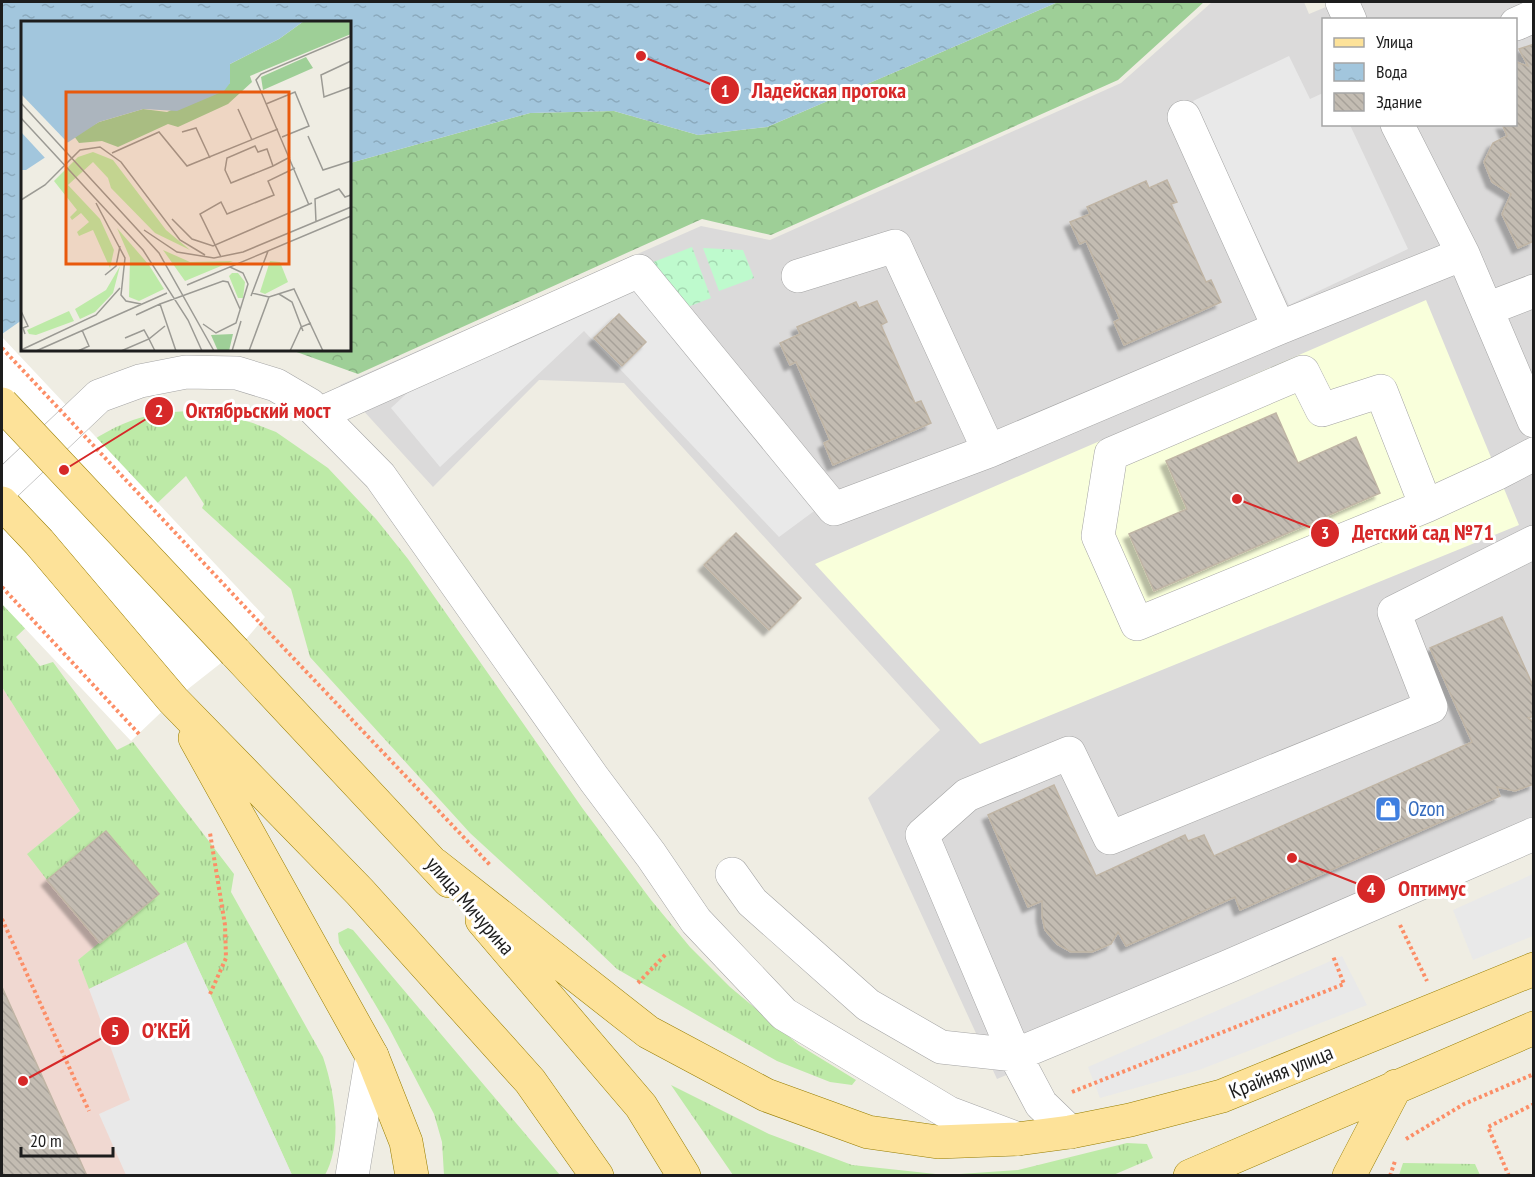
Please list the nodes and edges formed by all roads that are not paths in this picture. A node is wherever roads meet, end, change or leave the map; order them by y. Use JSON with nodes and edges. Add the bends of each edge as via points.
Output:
{"nodes":[{"id":1,"x":1342,"y":2,"type":"edge"},
{"id":2,"x":1533,"y":16,"type":"edge"},
{"id":3,"x":1349,"y":18,"type":"edge"},
{"id":4,"x":1517,"y":23,"type":"edge"},
{"id":5,"x":1184,"y":117,"type":"dead end"},
{"id":6,"x":1399,"y":126,"type":"edge"},
{"id":7,"x":1463,"y":254,"type":"junction"},
{"id":8,"x":798,"y":276,"type":"dead end"},
{"id":9,"x":1533,"y":291,"type":"edge"},
{"id":10,"x":1488,"y":309,"type":"junction"},
{"id":11,"x":1279,"y":328,"type":"junction"},
{"id":12,"x":2,"y":404,"type":"edge"},
{"id":13,"x":319,"y":414,"type":"junction"},
{"id":14,"x":1533,"y":421,"type":"edge"},
{"id":15,"x":989,"y":451,"type":"junction"},
{"id":16,"x":1533,"y":454,"type":"edge"},
{"id":17,"x":2,"y":488,"type":"edge"},
{"id":18,"x":2,"y":503,"type":"edge"},
{"id":19,"x":1426,"y":506,"type":"junction"},
{"id":20,"x":1533,"y":542,"type":"edge"},
{"id":21,"x":174,"y":700,"type":"junction"},
{"id":22,"x":1533,"y":834,"type":"edge"},
{"id":23,"x":434,"y":864,"type":"junction"},
{"id":24,"x":732,"y":874,"type":"dead end"},
{"id":25,"x":1533,"y":969,"type":"edge"},
{"id":26,"x":1533,"y":1028,"type":"edge"},
{"id":27,"x":1015,"y":1055,"type":"junction"},
{"id":28,"x":372,"y":1056,"type":"junction"},
{"id":29,"x":1396,"y":1086,"type":"junction"},
{"id":30,"x":1070,"y":1132,"type":"junction"},
{"id":31,"x":1018,"y":1139,"type":"junction"},
{"id":32,"x":352,"y":1176,"type":"edge"},
{"id":33,"x":412,"y":1176,"type":"edge"},
{"id":34,"x":597,"y":1176,"type":"edge"},
{"id":35,"x":684,"y":1176,"type":"edge"},
{"id":36,"x":1190,"y":1176,"type":"edge"},
{"id":37,"x":1349,"y":1176,"type":"edge"}],
"edges":[{"from":1,"to":3,"type":"lane"},
{"from":2,"to":4,"type":"lane"},
{"from":5,"to":11,"type":"lane"},
{"from":6,"to":7,"type":"lane"},
{"from":7,"to":10,"type":"lane"},
{"from":7,"to":11,"type":"lane"},
{"from":8,"to":15,"type":"lane","via":[[896,246]]},
{"from":9,"to":10,"type":"lane"},
{"from":10,"to":14,"type":"lane"},
{"from":11,"to":15,"type":"lane"},
{"from":12,"to":23,"type":"main road","name":"улица Мичурина","bridge":true},
{"from":13,"to":15,"type":"lane","via":[[639,271],[834,509]]},
{"from":13,"to":17,"type":"lane","via":[[276,386],[237,373],[186,372],[140,381],[99,396]]},
{"from":13,"to":31,"type":"lane","via":[[380,476],[696,921],[784,1014],[949,1113]]},
{"from":16,"to":19,"type":"lane"},
{"from":18,"to":21,"type":"main road"},
{"from":19,"to":19,"type":"lane","via":[[1137,624],[1098,536],[1111,454],[1303,372],[1322,410],[1381,391]]},
{"from":20,"to":27,"type":"lane","via":[[1394,612],[1431,707],[1110,838],[1069,753],[967,795],[922,835]]},
{"from":21,"to":28,"type":"main road"},
{"from":21,"to":34,"type":"main road","via":[[360,892],[530,1081]]},
{"from":22,"to":27,"type":"lane","via":[[1227,968]]},
{"from":23,"to":31,"type":"main road","name":"Крайняя улица","via":[[648,1032],[766,1095],[868,1132],[938,1142]]},
{"from":23,"to":35,"type":"main road","name":"улица Мичурина","via":[[641,1106]]},
{"from":24,"to":27,"type":"lane","via":[[752,902],[868,1005],[941,1047]]},
{"from":25,"to":30,"type":"main road","name":"Крайняя улица","via":[[1222,1096]]},
{"from":26,"to":29,"type":"main road"},
{"from":27,"to":30,"type":"lane","via":[[1041,1104]]},
{"from":28,"to":32,"type":"lane"},
{"from":28,"to":33,"type":"main road","via":[[406,1142]]},
{"from":29,"to":36,"type":"main road"},
{"from":29,"to":37,"type":"main road"},
{"from":30,"to":31,"type":"main road","name":"Крайняя улица"}]}
